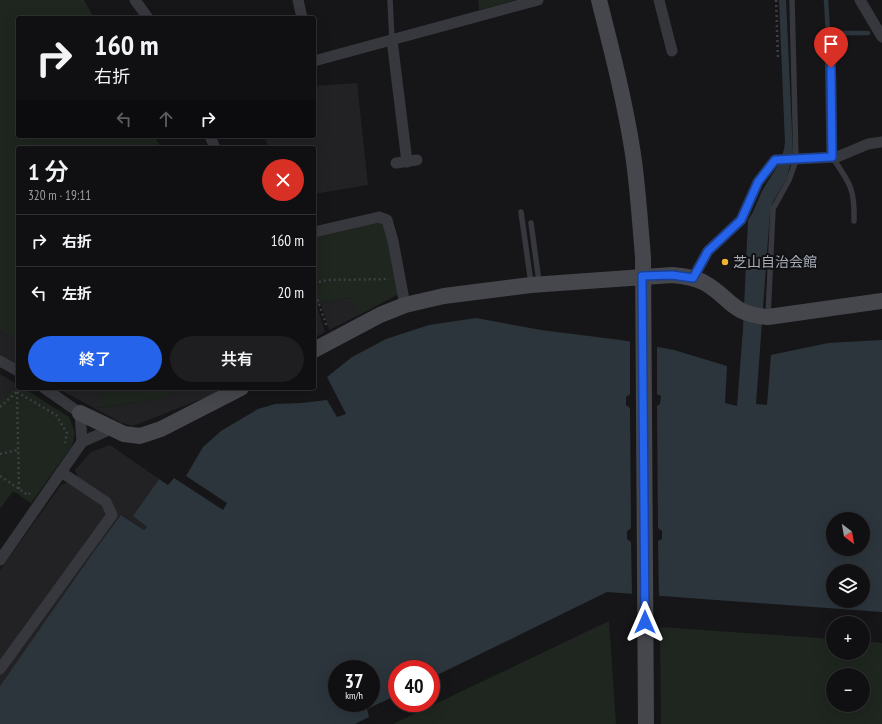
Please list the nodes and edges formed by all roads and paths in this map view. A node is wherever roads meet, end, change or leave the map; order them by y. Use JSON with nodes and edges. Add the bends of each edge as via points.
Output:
{"nodes":[{"id":1,"x":135,"y":0,"type":"edge"},
{"id":2,"x":298,"y":0,"type":"edge"},
{"id":3,"x":390,"y":0,"type":"edge"},
{"id":4,"x":538,"y":0,"type":"edge"},
{"id":5,"x":598,"y":0,"type":"edge"},
{"id":6,"x":659,"y":0,"type":"edge"},
{"id":7,"x":776,"y":0,"type":"edge"},
{"id":8,"x":792,"y":0,"type":"edge"},
{"id":9,"x":860,"y":0,"type":"edge"},
{"id":10,"x":147,"y":16,"type":"edge"},
{"id":11,"x":302,"y":16,"type":"edge"},
{"id":12,"x":880,"y":31,"type":"edge"},
{"id":13,"x":830,"y":39,"type":"dead end"},
{"id":14,"x":392,"y":40,"type":"junction"},
{"id":15,"x":672,"y":51,"type":"dead end"},
{"id":16,"x":778,"y":59,"type":"dead end"},
{"id":17,"x":316,"y":61,"type":"edge"},
{"id":18,"x":882,"y":142,"type":"edge"},
{"id":19,"x":832,"y":157,"type":"junction"},
{"id":20,"x":796,"y":160,"type":"junction"},
{"id":21,"x":407,"y":162,"type":"dead end"},
{"id":22,"x":521,"y":212,"type":"dead end"},
{"id":23,"x":854,"y":221,"type":"dead end"},
{"id":24,"x":530,"y":223,"type":"dead end"},
{"id":25,"x":316,"y":232,"type":"edge"},
{"id":26,"x":642,"y":276,"type":"junction"},
{"id":27,"x":693,"y":278,"type":"junction"},
{"id":28,"x":399,"y":279,"type":"junction"},
{"id":29,"x":316,"y":283,"type":"edge"},
{"id":30,"x":535,"y":285,"type":"junction"},
{"id":31,"x":316,"y":296,"type":"edge"},
{"id":32,"x":882,"y":301,"type":"edge"},
{"id":33,"x":405,"y":305,"type":"junction"},
{"id":34,"x":768,"y":317,"type":"junction"},
{"id":35,"x":328,"y":332,"type":"dead end"},
{"id":36,"x":316,"y":349,"type":"edge"},
{"id":37,"x":0,"y":361,"type":"edge"},
{"id":38,"x":16,"y":370,"type":"edge"},
{"id":39,"x":47,"y":390,"type":"edge"},
{"id":40,"x":236,"y":390,"type":"edge"},
{"id":41,"x":17,"y":392,"type":"junction"},
{"id":42,"x":0,"y":407,"type":"edge"},
{"id":43,"x":80,"y":413,"type":"junction"},
{"id":44,"x":111,"y":429,"type":"junction"},
{"id":45,"x":82,"y":442,"type":"junction"},
{"id":46,"x":64,"y":445,"type":"dead end"},
{"id":47,"x":18,"y":450,"type":"junction"},
{"id":48,"x":0,"y":454,"type":"edge"},
{"id":49,"x":61,"y":472,"type":"junction"},
{"id":50,"x":0,"y":476,"type":"edge"},
{"id":51,"x":19,"y":489,"type":"junction"},
{"id":52,"x":32,"y":490,"type":"dead end"},
{"id":53,"x":0,"y":560,"type":"edge"},
{"id":54,"x":0,"y":669,"type":"edge"},
{"id":55,"x":646,"y":724,"type":"edge"}],
"edges":[{"from":1,"to":10,"type":"street"},
{"from":2,"to":11,"type":"street"},
{"from":3,"to":14,"type":"lane"},
{"from":4,"to":14,"type":"street"},
{"from":5,"to":26,"type":"street","via":[[616,67],[633,154],[641,230]]},
{"from":6,"to":15,"type":"street"},
{"from":7,"to":16,"type":"path"},
{"from":8,"to":20,"type":"lane"},
{"from":9,"to":12,"type":"street"},
{"from":13,"to":19,"type":"street"},
{"from":14,"to":17,"type":"street"},
{"from":14,"to":21,"type":"street"},
{"from":18,"to":19,"type":"street","via":[[868,144]]},
{"from":19,"to":20,"type":"street"},
{"from":19,"to":23,"type":"lane","via":[[848,179],[853,191]]},
{"from":20,"to":27,"type":"street","via":[[775,160],[758,182],[741,220],[708,251]]},
{"from":20,"to":34,"type":"lane","via":[[789,180],[773,209]]},
{"from":22,"to":30,"type":"lane"},
{"from":24,"to":30,"type":"lane"},
{"from":25,"to":28,"type":"street","via":[[379,217],[387,220]]},
{"from":26,"to":27,"type":"street","via":[[672,275]]},
{"from":26,"to":30,"type":"street"},
{"from":26,"to":55,"type":"street"},
{"from":27,"to":34,"type":"street","via":[[704,283],[738,311]]},
{"from":28,"to":29,"type":"path","via":[[328,280]]},
{"from":28,"to":33,"type":"street"},
{"from":30,"to":33,"type":"street","via":[[444,296]]},
{"from":31,"to":35,"type":"path"},
{"from":32,"to":34,"type":"street"},
{"from":33,"to":36,"type":"street","via":[[380,315]]},
{"from":37,"to":38,"type":"street"},
{"from":39,"to":43,"type":"street"},
{"from":40,"to":44,"type":"street","via":[[161,429],[140,436]]},
{"from":41,"to":42,"type":"path"},
{"from":41,"to":46,"type":"path","via":[[56,415],[67,433]]},
{"from":41,"to":47,"type":"path"},
{"from":43,"to":44,"type":"street"},
{"from":43,"to":45,"type":"street"},
{"from":44,"to":45,"type":"street"},
{"from":45,"to":49,"type":"street"},
{"from":47,"to":48,"type":"path"},
{"from":47,"to":51,"type":"path"},
{"from":49,"to":53,"type":"street"},
{"from":49,"to":54,"type":"street","via":[[106,502],[112,515]]},
{"from":50,"to":51,"type":"path"},
{"from":51,"to":52,"type":"path","via":[[28,495]]}]}
